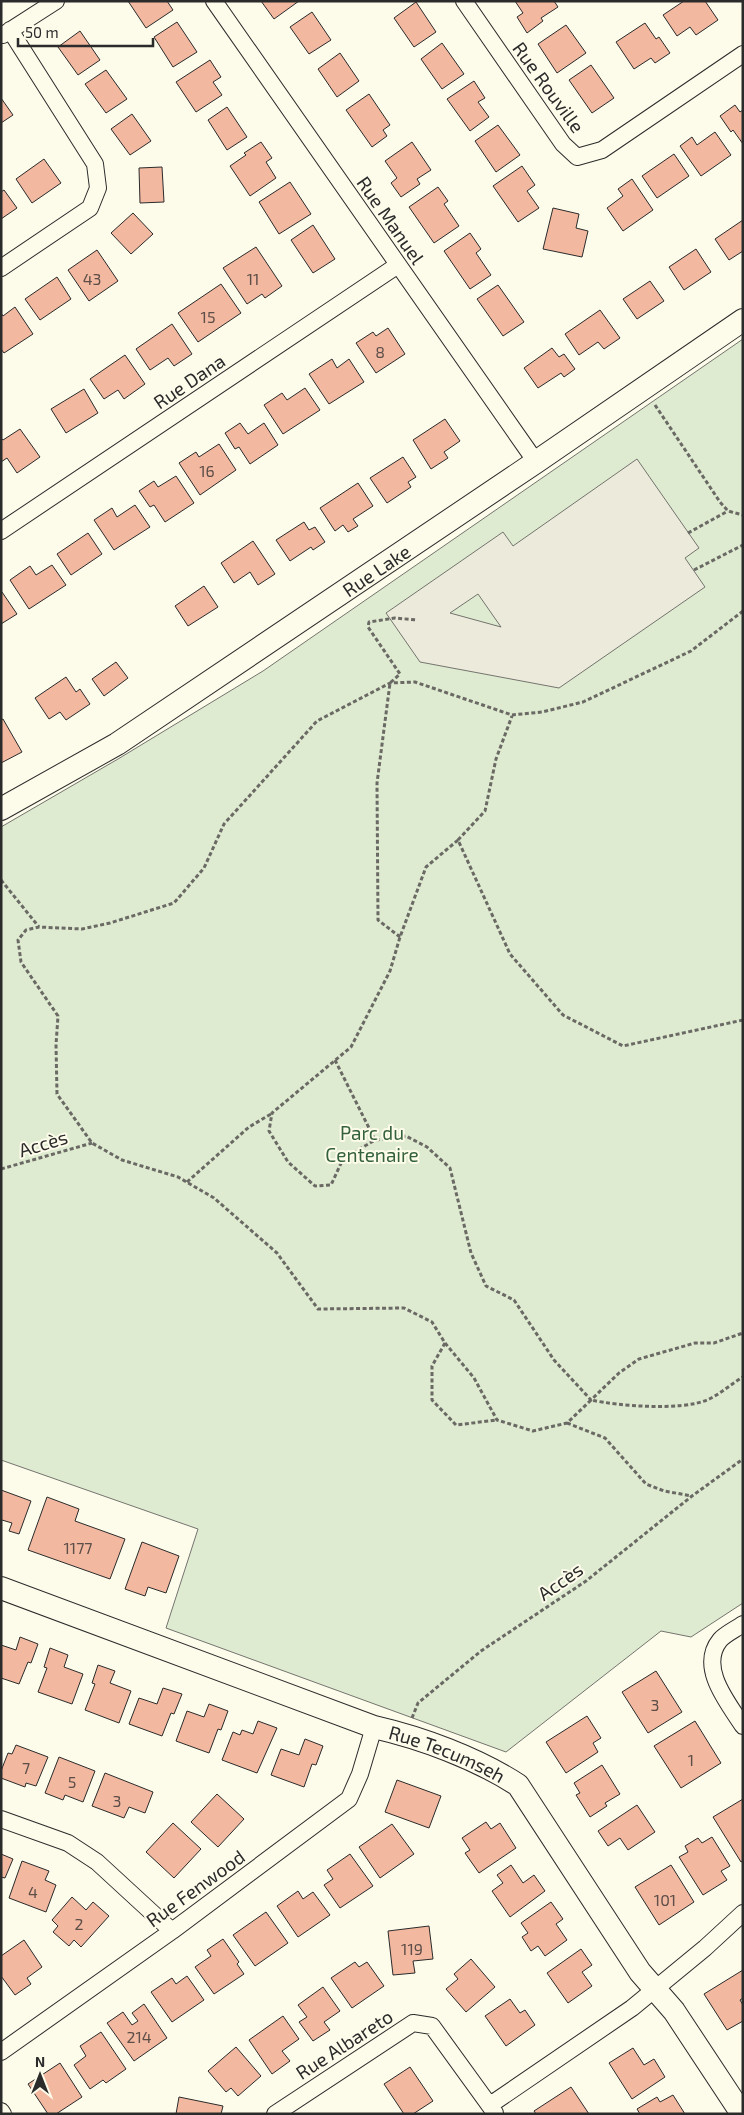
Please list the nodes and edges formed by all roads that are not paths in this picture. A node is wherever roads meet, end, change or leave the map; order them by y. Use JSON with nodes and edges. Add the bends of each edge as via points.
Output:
{"nodes":[{"id":1,"x":56,"y":1,"type":"edge"},
{"id":2,"x":214,"y":1,"type":"edge"},
{"id":3,"x":464,"y":1,"type":"edge"},
{"id":4,"x":6,"y":33,"type":"edge"},
{"id":5,"x":743,"y":54,"type":"edge"},
{"id":6,"x":398,"y":265,"type":"junction"},
{"id":7,"x":1,"y":268,"type":"edge"},
{"id":8,"x":743,"y":320,"type":"edge"},
{"id":9,"x":536,"y":462,"type":"junction"},
{"id":10,"x":1,"y":530,"type":"edge"},
{"id":11,"x":1,"y":809,"type":"edge"},
{"id":12,"x":1,"y":1588,"type":"edge"},
{"id":13,"x":743,"y":1624,"type":"edge"},
{"id":14,"x":743,"y":1726,"type":"edge"},
{"id":15,"x":374,"y":1728,"type":"junction"},
{"id":16,"x":1,"y":1819,"type":"edge"},
{"id":17,"x":743,"y":1913,"type":"edge"},
{"id":18,"x":172,"y":1931,"type":"junction"},
{"id":19,"x":656,"y":1990,"type":"junction"},
{"id":20,"x":1,"y":2052,"type":"edge"},
{"id":21,"x":493,"y":2109,"type":"edge"},
{"id":22,"x":275,"y":2114,"type":"edge"},
{"id":23,"x":742,"y":2114,"type":"edge"}],
"edges":[{"from":1,"to":4,"type":"street"},
{"from":2,"to":6,"type":"street","name":"Rue Manuel"},
{"from":3,"to":5,"type":"street","name":"Rue Rouville","via":[[563,144],[577,157],[602,150]]},
{"from":4,"to":7,"type":"street","via":[[95,164],[98,188],[90,208]]},
{"from":6,"to":9,"type":"street","name":"Rue Manuel"},
{"from":6,"to":10,"type":"street","name":"Rue Dana"},
{"from":8,"to":9,"type":"street","name":"Rue Lake"},
{"from":9,"to":11,"type":"street","name":"Rue Lake","via":[[117,744]]},
{"from":12,"to":15,"type":"street","name":"Rue Tecumseh"},
{"from":13,"to":14,"type":"street","via":[[720,1640],[714,1652],[713,1666],[718,1688]]},
{"from":15,"to":18,"type":"street","name":"Rue Fenwood","via":[[349,1799]]},
{"from":15,"to":19,"type":"street","name":"Rue Tecumseh","via":[[405,1734],[495,1770],[518,1785],[635,1965]]},
{"from":16,"to":18,"type":"street","via":[[68,1843],[97,1862]]},
{"from":17,"to":19,"type":"street","name":"Rue Albareto"},
{"from":18,"to":20,"type":"street","name":"Rue Fenwood"},
{"from":19,"to":21,"type":"street","name":"Rue Albareto"},
{"from":19,"to":23,"type":"street","name":"Rue Tecumseh","via":[[674,2011]]},
{"from":21,"to":22,"type":"street","name":"Rue Albareto","via":[[432,2026],[413,2023]]}]}
